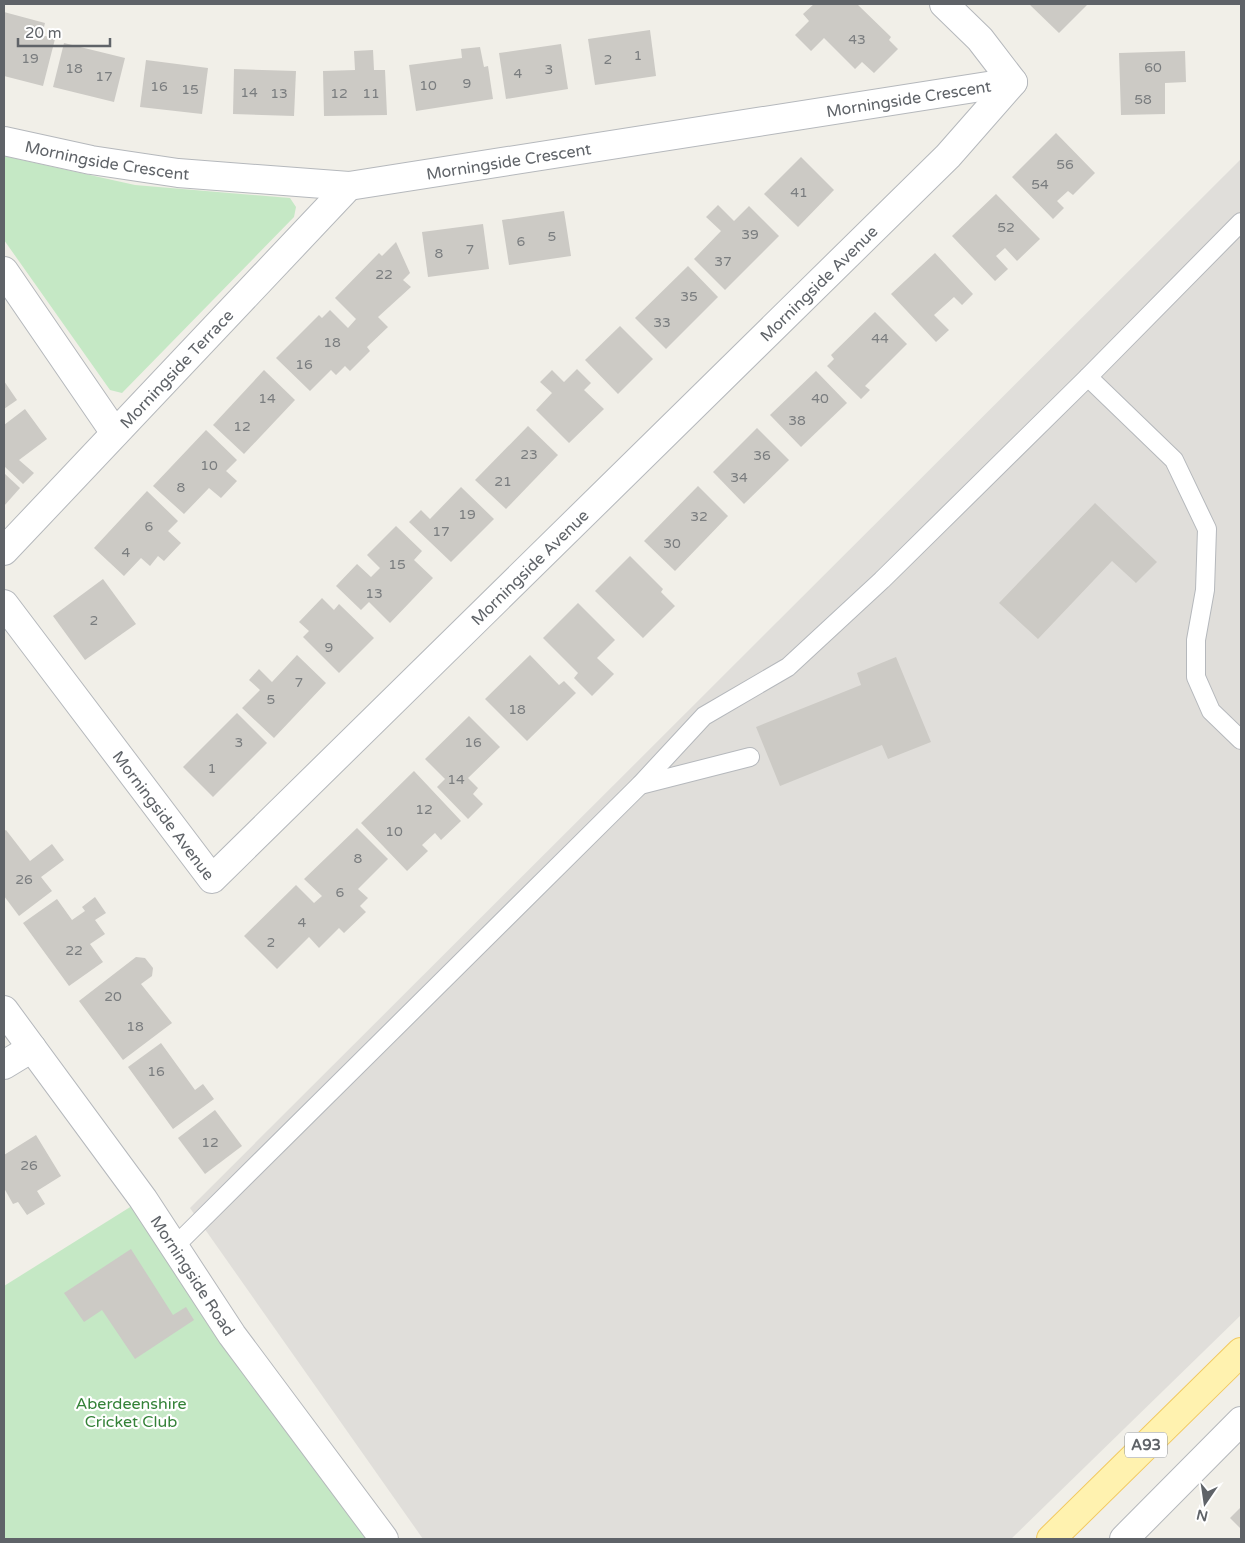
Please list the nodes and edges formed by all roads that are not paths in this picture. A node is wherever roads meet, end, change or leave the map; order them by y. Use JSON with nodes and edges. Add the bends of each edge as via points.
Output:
{"nodes":[{"id":1,"x":944,"y":4,"type":"edge"},
{"id":2,"x":1013,"y":82,"type":"junction"},
{"id":3,"x":4,"y":141,"type":"edge"},
{"id":4,"x":349,"y":186,"type":"junction"},
{"id":5,"x":1241,"y":222,"type":"edge"},
{"id":6,"x":4,"y":271,"type":"edge"},
{"id":7,"x":1088,"y":377,"type":"junction"},
{"id":8,"x":115,"y":433,"type":"junction"},
{"id":9,"x":4,"y":551,"type":"edge"},
{"id":10,"x":4,"y":604,"type":"edge"},
{"id":11,"x":1241,"y":740,"type":"edge"},
{"id":12,"x":750,"y":757,"type":"dead end"},
{"id":13,"x":640,"y":785,"type":"junction"},
{"id":14,"x":4,"y":1010,"type":"edge"},
{"id":15,"x":32,"y":1048,"type":"junction"},
{"id":16,"x":4,"y":1065,"type":"edge"},
{"id":17,"x":175,"y":1246,"type":"junction"},
{"id":18,"x":1241,"y":1352,"type":"edge"},
{"id":19,"x":1241,"y":1421,"type":"edge"},
{"id":20,"x":384,"y":1539,"type":"edge"},
{"id":21,"x":1051,"y":1539,"type":"edge"},
{"id":22,"x":1124,"y":1539,"type":"edge"}],
"edges":[{"from":1,"to":2,"type":"street","via":[[980,39]]},
{"from":2,"to":4,"type":"street","name":"Morningside Crescent"},
{"from":2,"to":10,"type":"street","name":"Morningside Avenue","via":[[941,162],[212,879]]},
{"from":3,"to":4,"type":"street","name":"Morningside Crescent","via":[[178,174]]},
{"from":4,"to":8,"type":"street","name":"Morningside Terrace"},
{"from":5,"to":7,"type":"lane"},
{"from":6,"to":8,"type":"street"},
{"from":7,"to":11,"type":"lane","via":[[1174,460],[1207,529],[1205,590],[1196,640],[1196,677],[1210,711]]},
{"from":7,"to":13,"type":"lane","via":[[882,580],[788,667],[704,716]]},
{"from":8,"to":9,"type":"street","name":"Morningside Terrace"},
{"from":12,"to":13,"type":"lane"},
{"from":13,"to":17,"type":"lane"},
{"from":14,"to":15,"type":"street","name":"Morningside Road"},
{"from":15,"to":16,"type":"street"},
{"from":15,"to":17,"type":"street","name":"Morningside Road"},
{"from":17,"to":20,"type":"street","name":"Morningside Road","via":[[232,1334]]},
{"from":18,"to":21,"type":"main road","number":"A93"},
{"from":19,"to":22,"type":"street"}]}
